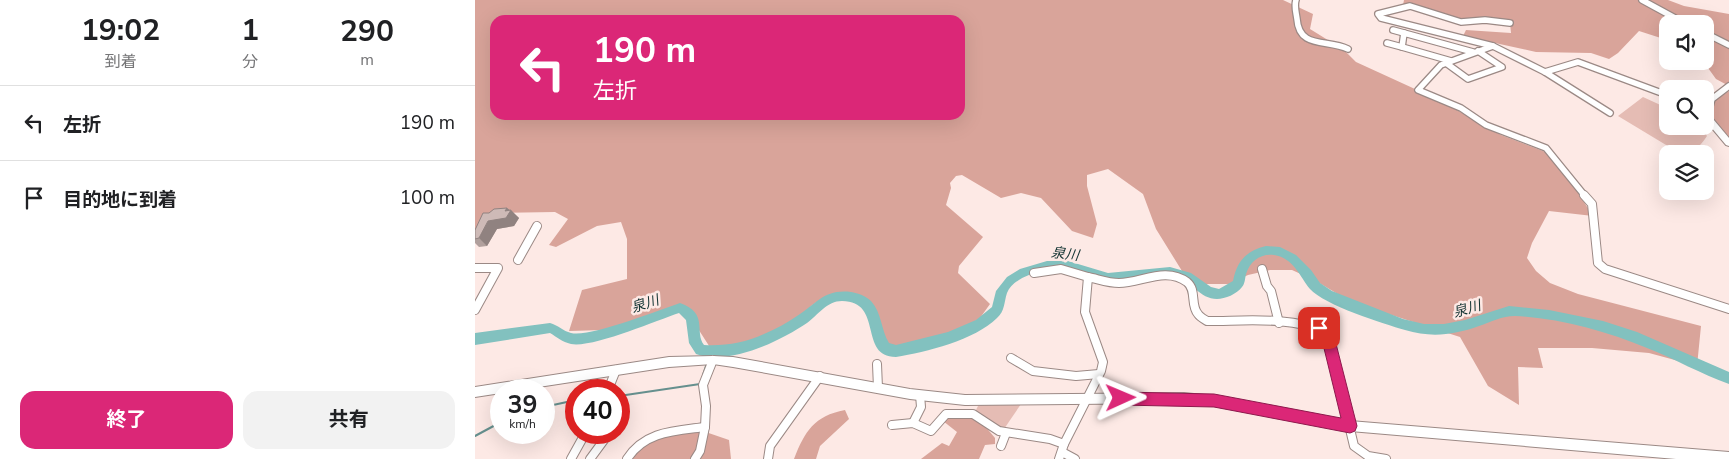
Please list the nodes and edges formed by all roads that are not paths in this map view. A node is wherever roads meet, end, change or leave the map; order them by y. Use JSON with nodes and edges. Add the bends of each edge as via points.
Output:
{"nodes":[{"id":1,"x":1296,"y":0,"type":"edge"},
{"id":2,"x":1402,"y":0,"type":"edge"},
{"id":3,"x":1643,"y":0,"type":"edge"},
{"id":4,"x":1401,"y":7,"type":"junction"},
{"id":5,"x":1670,"y":15,"type":"edge"},
{"id":6,"x":1510,"y":23,"type":"dead end"},
{"id":7,"x":1393,"y":30,"type":"dead end"},
{"id":8,"x":1405,"y":33,"type":"junction"},
{"id":9,"x":1714,"y":38,"type":"edge"},
{"id":10,"x":1387,"y":43,"type":"dead end"},
{"id":11,"x":1493,"y":46,"type":"junction"},
{"id":12,"x":1729,"y":46,"type":"edge"},
{"id":13,"x":1402,"y":47,"type":"junction"},
{"id":14,"x":1348,"y":49,"type":"dead end"},
{"id":15,"x":1476,"y":52,"type":"junction"},
{"id":16,"x":1449,"y":62,"type":"junction"},
{"id":17,"x":1545,"y":72,"type":"junction"},
{"id":18,"x":1729,"y":86,"type":"edge"},
{"id":19,"x":1659,"y":92,"type":"edge"},
{"id":20,"x":1714,"y":97,"type":"edge"},
{"id":21,"x":1610,"y":113,"type":"dead end"},
{"id":22,"x":1714,"y":125,"type":"edge"},
{"id":23,"x":1729,"y":143,"type":"edge"},
{"id":24,"x":537,"y":226,"type":"dead end"},
{"id":25,"x":518,"y":260,"type":"dead end"},
{"id":26,"x":475,"y":268,"type":"edge"},
{"id":27,"x":1262,"y":269,"type":"dead end"},
{"id":28,"x":1034,"y":273,"type":"dead end"},
{"id":29,"x":1088,"y":277,"type":"junction"},
{"id":30,"x":1729,"y":308,"type":"edge"},
{"id":31,"x":475,"y":310,"type":"edge"},
{"id":32,"x":1279,"y":323,"type":"junction"},
{"id":33,"x":1011,"y":358,"type":"dead end"},
{"id":34,"x":713,"y":360,"type":"junction"},
{"id":35,"x":877,"y":364,"type":"dead end"},
{"id":36,"x":616,"y":370,"type":"junction"},
{"id":37,"x":1099,"y":374,"type":"junction"},
{"id":38,"x":820,"y":376,"type":"junction"},
{"id":39,"x":612,"y":379,"type":"edge"},
{"id":40,"x":878,"y":388,"type":"junction"},
{"id":41,"x":475,"y":392,"type":"edge"},
{"id":42,"x":920,"y":395,"type":"junction"},
{"id":43,"x":1086,"y":399,"type":"junction"},
{"id":44,"x":913,"y":423,"type":"junction"},
{"id":45,"x":892,"y":425,"type":"dead end"},
{"id":46,"x":1350,"y":426,"type":"junction"},
{"id":47,"x":705,"y":427,"type":"junction"},
{"id":48,"x":1006,"y":433,"type":"junction"},
{"id":49,"x":579,"y":444,"type":"edge"},
{"id":50,"x":601,"y":444,"type":"edge"},
{"id":51,"x":1001,"y":446,"type":"dead end"},
{"id":52,"x":1062,"y":452,"type":"edge"},
{"id":53,"x":1729,"y":458,"type":"edge"},
{"id":54,"x":571,"y":459,"type":"edge"},
{"id":55,"x":590,"y":459,"type":"edge"},
{"id":56,"x":627,"y":459,"type":"edge"},
{"id":57,"x":695,"y":459,"type":"edge"},
{"id":58,"x":768,"y":459,"type":"edge"},
{"id":59,"x":1075,"y":459,"type":"edge"},
{"id":60,"x":1386,"y":459,"type":"edge"}],
"edges":[{"from":1,"to":14,"type":"street","via":[[1297,27],[1304,38],[1334,42]]},
{"from":2,"to":4,"type":"street"},
{"from":3,"to":5,"type":"street"},
{"from":4,"to":6,"type":"street","via":[[1410,6],[1461,22]]},
{"from":4,"to":11,"type":"street","via":[[1378,14]]},
{"from":7,"to":8,"type":"street"},
{"from":8,"to":13,"type":"street"},
{"from":8,"to":15,"type":"street"},
{"from":9,"to":12,"type":"street"},
{"from":10,"to":13,"type":"street"},
{"from":11,"to":15,"type":"street"},
{"from":11,"to":17,"type":"street"},
{"from":13,"to":16,"type":"street"},
{"from":15,"to":16,"type":"street"},
{"from":15,"to":16,"type":"street","via":[[1502,67],[1469,79]]},
{"from":16,"to":30,"type":"street","via":[[1437,68],[1418,90],[1461,108],[1486,125],[1546,148],[1592,204],[1598,263],[1612,272]]},
{"from":17,"to":19,"type":"street","via":[[1577,62]]},
{"from":17,"to":21,"type":"street"},
{"from":18,"to":20,"type":"street"},
{"from":22,"to":23,"type":"street"},
{"from":24,"to":25,"type":"street"},
{"from":26,"to":31,"type":"street","via":[[498,268]]},
{"from":27,"to":32,"type":"street"},
{"from":28,"to":29,"type":"street","via":[[1050,268],[1065,269]]},
{"from":29,"to":32,"type":"street","via":[[1117,283],[1151,272],[1177,277],[1191,286],[1197,314],[1207,321]]},
{"from":29,"to":37,"type":"street","via":[[1085,312],[1103,362]]},
{"from":32,"to":46,"type":"street","via":[[1327,332]]},
{"from":33,"to":37,"type":"street","via":[[1033,371],[1076,376]]},
{"from":34,"to":36,"type":"street","via":[[669,362]]},
{"from":34,"to":38,"type":"street"},
{"from":34,"to":47,"type":"street","via":[[703,385],[707,406]]},
{"from":35,"to":40,"type":"street"},
{"from":36,"to":39,"type":"street"},
{"from":36,"to":41,"type":"street"},
{"from":37,"to":43,"type":"street"},
{"from":38,"to":40,"type":"street"},
{"from":38,"to":58,"type":"street","via":[[770,446]]},
{"from":40,"to":42,"type":"street"},
{"from":42,"to":43,"type":"street","via":[[965,400]]},
{"from":42,"to":44,"type":"street","via":[[921,407]]},
{"from":43,"to":46,"type":"street","via":[[1214,400]]},
{"from":43,"to":52,"type":"street"},
{"from":44,"to":45,"type":"street"},
{"from":44,"to":48,"type":"street","via":[[931,431],[946,414],[966,414],[979,416],[989,426]]},
{"from":46,"to":53,"type":"street"},
{"from":46,"to":60,"type":"street","via":[[1354,446],[1359,453],[1369,458]]},
{"from":47,"to":56,"type":"street","via":[[662,433],[645,439],[635,446]]},
{"from":47,"to":57,"type":"street"},
{"from":48,"to":51,"type":"street"},
{"from":48,"to":52,"type":"street","via":[[1058,440]]},
{"from":49,"to":54,"type":"street"},
{"from":50,"to":55,"type":"street"},
{"from":52,"to":59,"type":"street"}]}
